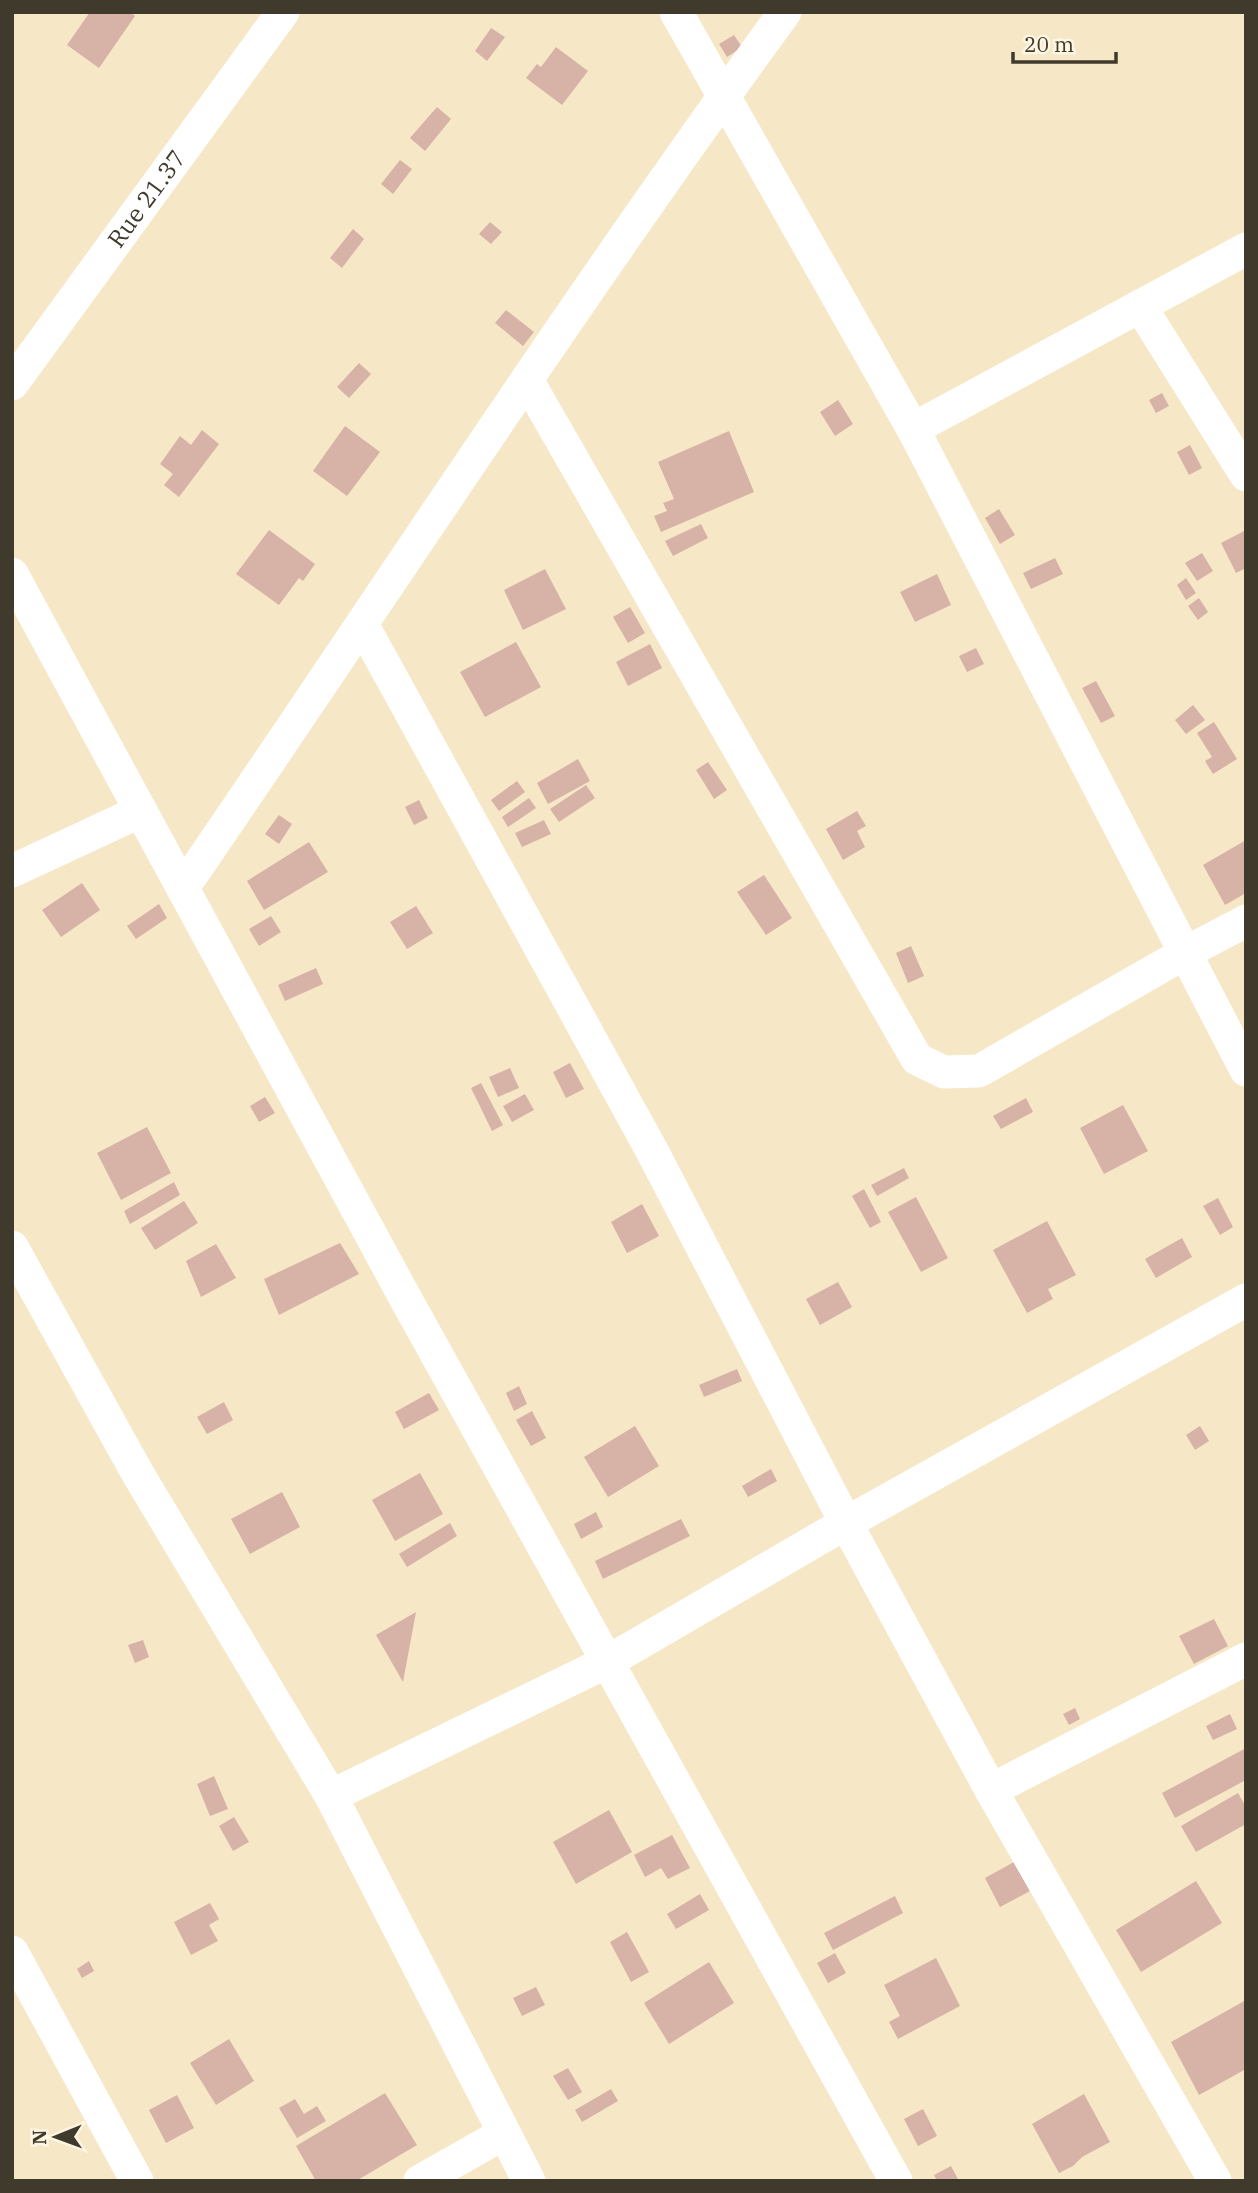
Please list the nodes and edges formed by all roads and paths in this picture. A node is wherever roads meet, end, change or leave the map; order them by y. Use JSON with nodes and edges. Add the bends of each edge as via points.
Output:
{"nodes":[{"id":1,"x":283,"y":12,"type":"edge"},
{"id":2,"x":676,"y":12,"type":"edge"},
{"id":3,"x":785,"y":12,"type":"edge"},
{"id":4,"x":723,"y":97,"type":"junction"},
{"id":5,"x":1246,"y":249,"type":"edge"},
{"id":6,"x":1140,"y":306,"type":"junction"},
{"id":7,"x":527,"y":380,"type":"junction"},
{"id":8,"x":12,"y":384,"type":"edge"},
{"id":9,"x":913,"y":429,"type":"junction"},
{"id":10,"x":1246,"y":475,"type":"edge"},
{"id":11,"x":12,"y":574,"type":"edge"},
{"id":12,"x":362,"y":624,"type":"junction"},
{"id":13,"x":141,"y":811,"type":"junction"},
{"id":14,"x":12,"y":871,"type":"edge"},
{"id":15,"x":183,"y":888,"type":"junction"},
{"id":16,"x":1246,"y":921,"type":"edge"},
{"id":17,"x":1185,"y":953,"type":"junction"},
{"id":18,"x":1246,"y":1070,"type":"edge"},
{"id":19,"x":12,"y":1247,"type":"edge"},
{"id":20,"x":1246,"y":1300,"type":"edge"},
{"id":21,"x":846,"y":1523,"type":"junction"},
{"id":22,"x":1246,"y":1659,"type":"edge"},
{"id":23,"x":607,"y":1662,"type":"junction"},
{"id":24,"x":992,"y":1790,"type":"junction"},
{"id":25,"x":331,"y":1796,"type":"junction"},
{"id":26,"x":12,"y":1952,"type":"edge"},
{"id":27,"x":503,"y":2134,"type":"junction"},
{"id":28,"x":136,"y":2181,"type":"edge"},
{"id":29,"x":420,"y":2181,"type":"edge"},
{"id":30,"x":529,"y":2181,"type":"edge"},
{"id":31,"x":896,"y":2181,"type":"edge"},
{"id":32,"x":1215,"y":2181,"type":"edge"}],
"edges":[{"from":1,"to":8,"type":"street","name":"Rue 21.37"},
{"from":2,"to":4,"type":"street"},
{"from":3,"to":4,"type":"street"},
{"from":4,"to":7,"type":"street"},
{"from":4,"to":9,"type":"street"},
{"from":5,"to":6,"type":"street"},
{"from":6,"to":9,"type":"street"},
{"from":6,"to":10,"type":"street"},
{"from":7,"to":12,"type":"street"},
{"from":7,"to":17,"type":"street","via":[[917,1059],[944,1072],[979,1071]]},
{"from":9,"to":17,"type":"street"},
{"from":11,"to":13,"type":"street"},
{"from":12,"to":15,"type":"street"},
{"from":12,"to":21,"type":"street","via":[[652,1149]]},
{"from":13,"to":14,"type":"street"},
{"from":13,"to":15,"type":"street"},
{"from":15,"to":23,"type":"street"},
{"from":16,"to":17,"type":"street"},
{"from":17,"to":18,"type":"street"},
{"from":19,"to":25,"type":"street","via":[[138,1474]]},
{"from":20,"to":21,"type":"street"},
{"from":21,"to":23,"type":"street"},
{"from":21,"to":24,"type":"street"},
{"from":22,"to":24,"type":"street"},
{"from":23,"to":25,"type":"street"},
{"from":23,"to":31,"type":"street"},
{"from":24,"to":32,"type":"street"},
{"from":25,"to":27,"type":"street"},
{"from":26,"to":28,"type":"street"},
{"from":27,"to":29,"type":"street"},
{"from":27,"to":30,"type":"street"}]}
